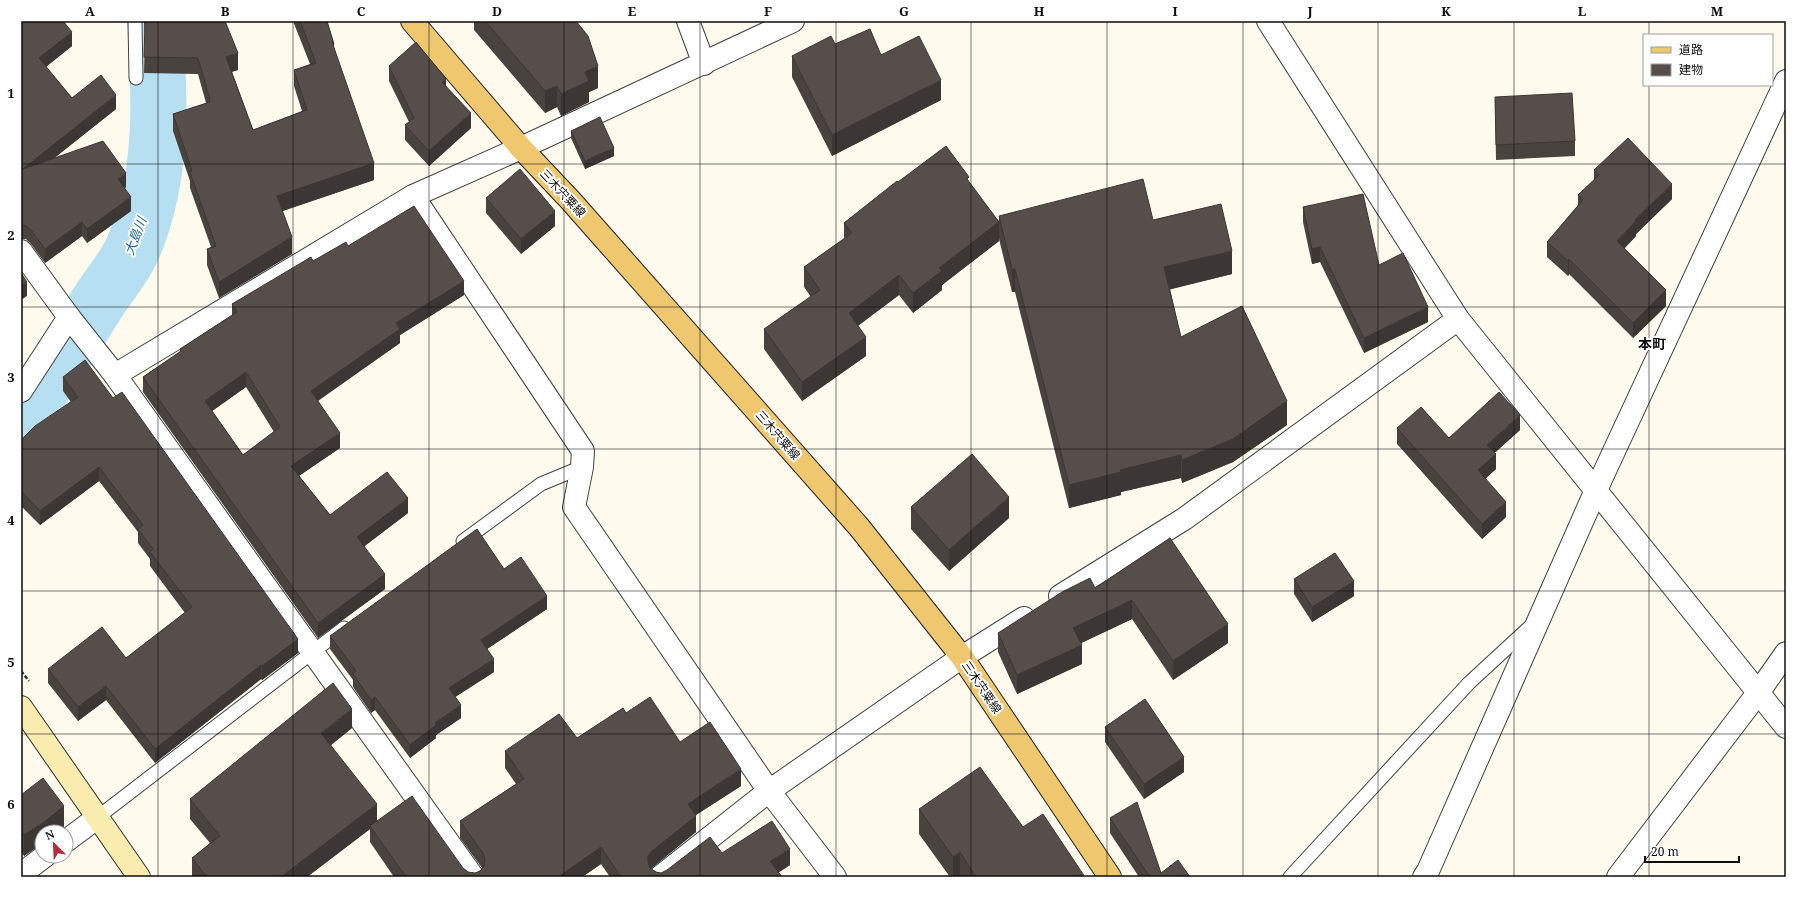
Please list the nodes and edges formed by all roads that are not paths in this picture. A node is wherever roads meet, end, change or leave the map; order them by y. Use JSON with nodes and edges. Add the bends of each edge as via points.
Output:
{"nodes":[{"id":1,"x":135,"y":21,"type":"edge"},
{"id":2,"x":412,"y":21,"type":"edge"},
{"id":3,"x":688,"y":21,"type":"edge"},
{"id":4,"x":793,"y":21,"type":"edge"},
{"id":5,"x":1268,"y":21,"type":"edge"},
{"id":6,"x":704,"y":64,"type":"junction"},
{"id":7,"x":136,"y":78,"type":"dead end"},
{"id":8,"x":1786,"y":81,"type":"edge"},
{"id":9,"x":521,"y":148,"type":"junction"},
{"id":10,"x":413,"y":196,"type":"junction"},
{"id":11,"x":21,"y":251,"type":"edge"},
{"id":12,"x":69,"y":317,"type":"junction"},
{"id":13,"x":1458,"y":319,"type":"junction"},
{"id":14,"x":115,"y":375,"type":"junction"},
{"id":15,"x":21,"y":390,"type":"edge"},
{"id":16,"x":582,"y":467,"type":"junction"},
{"id":17,"x":1596,"y":490,"type":"junction"},
{"id":18,"x":452,"y":550,"type":"edge"},
{"id":19,"x":1540,"y":616,"type":"junction"},
{"id":20,"x":356,"y":620,"type":"edge"},
{"id":21,"x":312,"y":652,"type":"junction"},
{"id":22,"x":1786,"y":653,"type":"edge"},
{"id":23,"x":962,"y":657,"type":"junction"},
{"id":24,"x":1758,"y":693,"type":"junction"},
{"id":25,"x":21,"y":706,"type":"edge"},
{"id":26,"x":1786,"y":727,"type":"edge"},
{"id":27,"x":769,"y":791,"type":"junction"},
{"id":28,"x":98,"y":817,"type":"junction"},
{"id":29,"x":74,"y":835,"type":"edge"},
{"id":30,"x":34,"y":864,"type":"edge"},
{"id":31,"x":21,"y":874,"type":"edge"},
{"id":32,"x":1429,"y":875,"type":"edge"},
{"id":33,"x":139,"y":877,"type":"edge"},
{"id":34,"x":473,"y":877,"type":"edge"},
{"id":35,"x":660,"y":877,"type":"edge"},
{"id":36,"x":835,"y":877,"type":"edge"},
{"id":37,"x":1110,"y":877,"type":"edge"},
{"id":38,"x":1290,"y":877,"type":"edge"},
{"id":39,"x":1618,"y":877,"type":"edge"}],
"edges":[{"from":1,"to":7,"type":"lane"},
{"from":2,"to":9,"type":"main road","name":"三木宍粟線"},
{"from":3,"to":6,"type":"street"},
{"from":4,"to":6,"type":"street"},
{"from":5,"to":13,"type":"street"},
{"from":6,"to":9,"type":"street"},
{"from":8,"to":17,"type":"street"},
{"from":9,"to":10,"type":"street"},
{"from":9,"to":23,"type":"main road","name":"三木宍粟線","via":[[859,527]]},
{"from":10,"to":14,"type":"street"},
{"from":10,"to":16,"type":"street","via":[[583,451]]},
{"from":11,"to":12,"type":"street"},
{"from":12,"to":14,"type":"street"},
{"from":12,"to":15,"type":"street"},
{"from":13,"to":17,"type":"street"},
{"from":13,"to":23,"type":"street","via":[[1184,519]]},
{"from":14,"to":21,"type":"street"},
{"from":16,"to":18,"type":"lane","via":[[541,484]]},
{"from":16,"to":27,"type":"street","via":[[574,506]]},
{"from":17,"to":19,"type":"street"},
{"from":17,"to":24,"type":"street"},
{"from":19,"to":32,"type":"street"},
{"from":19,"to":38,"type":"lane","via":[[1469,683]]},
{"from":20,"to":21,"type":"lane"},
{"from":21,"to":28,"type":"lane"},
{"from":21,"to":34,"type":"street"},
{"from":22,"to":24,"type":"street"},
{"from":23,"to":27,"type":"street"},
{"from":23,"to":37,"type":"main road","name":"三木宍粟線"},
{"from":24,"to":26,"type":"street"},
{"from":24,"to":39,"type":"street"},
{"from":25,"to":28,"type":"street"},
{"from":27,"to":35,"type":"street"},
{"from":27,"to":36,"type":"street"},
{"from":28,"to":29,"type":"street"},
{"from":28,"to":33,"type":"street"},
{"from":30,"to":31,"type":"street"}]}
